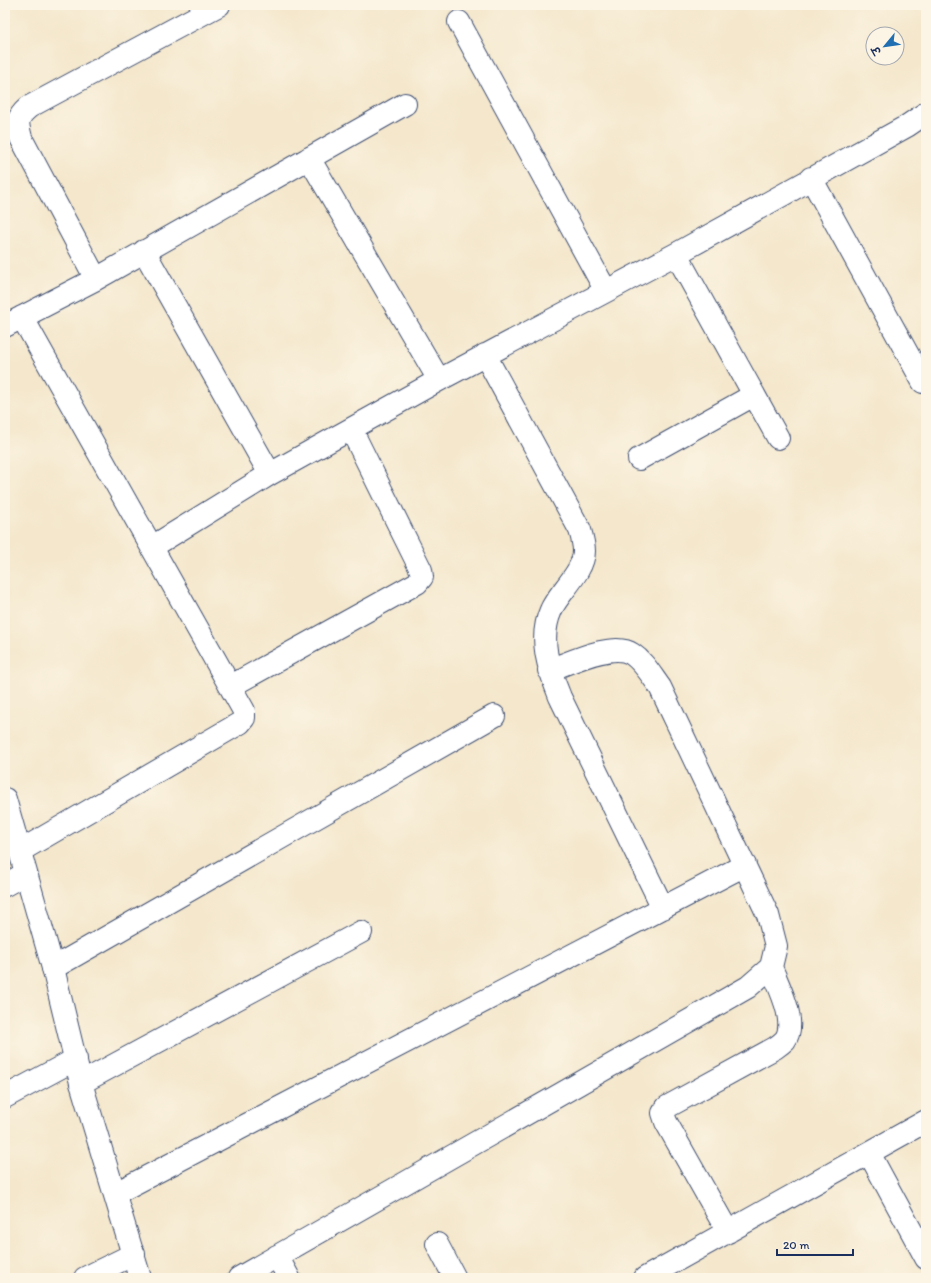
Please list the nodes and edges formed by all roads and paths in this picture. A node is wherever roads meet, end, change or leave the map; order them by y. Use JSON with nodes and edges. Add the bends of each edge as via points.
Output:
{"nodes":[{"id":1,"x":219,"y":5,"type":"edge"},
{"id":2,"x":460,"y":22,"type":"dead end"},
{"id":3,"x":405,"y":104,"type":"dead end"},
{"id":4,"x":926,"y":113,"type":"edge"},
{"id":5,"x":309,"y":158,"type":"junction"},
{"id":6,"x":811,"y":178,"type":"junction"},
{"id":7,"x":144,"y":252,"type":"junction"},
{"id":8,"x":676,"y":254,"type":"junction"},
{"id":9,"x":96,"y":279,"type":"junction"},
{"id":10,"x":606,"y":291,"type":"junction"},
{"id":11,"x":13,"y":322,"type":"edge"},
{"id":12,"x":485,"y":355,"type":"junction"},
{"id":13,"x":439,"y":380,"type":"junction"},
{"id":14,"x":923,"y":382,"type":"dead end"},
{"id":15,"x":754,"y":395,"type":"junction"},
{"id":16,"x":351,"y":429,"type":"junction"},
{"id":17,"x":778,"y":438,"type":"dead end"},
{"id":18,"x":639,"y":459,"type":"dead end"},
{"id":19,"x":270,"y":474,"type":"junction"},
{"id":20,"x":152,"y":547,"type":"junction"},
{"id":21,"x":549,"y":670,"type":"junction"},
{"id":22,"x":230,"y":686,"type":"junction"},
{"id":23,"x":494,"y":716,"type":"dead end"},
{"id":24,"x":5,"y":799,"type":"edge"},
{"id":25,"x":20,"y":851,"type":"junction"},
{"id":26,"x":745,"y":865,"type":"junction"},
{"id":27,"x":25,"y":874,"type":"junction"},
{"id":28,"x":5,"y":885,"type":"edge"},
{"id":29,"x":663,"y":908,"type":"junction"},
{"id":30,"x":361,"y":932,"type":"dead end"},
{"id":31,"x":771,"y":967,"type":"junction"},
{"id":32,"x":53,"y":968,"type":"junction"},
{"id":33,"x":76,"y":1059,"type":"junction"},
{"id":34,"x":81,"y":1083,"type":"junction"},
{"id":35,"x":5,"y":1097,"type":"edge"},
{"id":36,"x":926,"y":1121,"type":"edge"},
{"id":37,"x":869,"y":1153,"type":"junction"},
{"id":38,"x":116,"y":1193,"type":"junction"},
{"id":39,"x":728,"y":1232,"type":"junction"},
{"id":40,"x":437,"y":1244,"type":"dead end"},
{"id":41,"x":134,"y":1254,"type":"junction"},
{"id":42,"x":277,"y":1256,"type":"junction"},
{"id":43,"x":926,"y":1258,"type":"edge"},
{"id":44,"x":85,"y":1278,"type":"edge"},
{"id":45,"x":140,"y":1278,"type":"edge"},
{"id":46,"x":239,"y":1278,"type":"edge"},
{"id":47,"x":288,"y":1278,"type":"edge"},
{"id":48,"x":455,"y":1278,"type":"edge"},
{"id":49,"x":645,"y":1278,"type":"edge"}],
"edges":[{"from":1,"to":9,"type":"street","via":[[29,107],[20,115],[18,125],[22,138]]},
{"from":2,"to":10,"type":"street"},
{"from":3,"to":5,"type":"street"},
{"from":4,"to":6,"type":"street"},
{"from":5,"to":7,"type":"street"},
{"from":5,"to":13,"type":"street"},
{"from":6,"to":8,"type":"street"},
{"from":6,"to":14,"type":"street"},
{"from":7,"to":9,"type":"street"},
{"from":7,"to":19,"type":"street"},
{"from":8,"to":10,"type":"street"},
{"from":8,"to":15,"type":"street"},
{"from":9,"to":11,"type":"street"},
{"from":10,"to":12,"type":"street"},
{"from":11,"to":20,"type":"street"},
{"from":12,"to":13,"type":"street"},
{"from":12,"to":21,"type":"street","via":[[580,530],[584,552],[576,574],[551,610],[544,634]]},
{"from":13,"to":16,"type":"street"},
{"from":15,"to":17,"type":"street"},
{"from":15,"to":18,"type":"street"},
{"from":16,"to":19,"type":"street"},
{"from":16,"to":22,"type":"street","via":[[421,570],[422,577],[418,583]]},
{"from":19,"to":20,"type":"street"},
{"from":20,"to":22,"type":"street"},
{"from":21,"to":26,"type":"street","via":[[614,649],[630,652],[644,664],[660,687]]},
{"from":21,"to":29,"type":"street"},
{"from":22,"to":25,"type":"street","via":[[244,711],[244,718],[240,723]]},
{"from":23,"to":32,"type":"street"},
{"from":24,"to":25,"type":"street"},
{"from":25,"to":27,"type":"street"},
{"from":26,"to":29,"type":"street"},
{"from":26,"to":31,"type":"street","via":[[768,914],[776,946]]},
{"from":27,"to":28,"type":"street"},
{"from":27,"to":32,"type":"street"},
{"from":29,"to":38,"type":"street"},
{"from":30,"to":34,"type":"street"},
{"from":31,"to":39,"type":"street","via":[[788,1011],[789,1029],[785,1040],[668,1107],[663,1113]]},
{"from":31,"to":42,"type":"street","via":[[748,987]]},
{"from":32,"to":33,"type":"street"},
{"from":33,"to":34,"type":"street"},
{"from":33,"to":35,"type":"street"},
{"from":34,"to":38,"type":"street"},
{"from":36,"to":37,"type":"street"},
{"from":37,"to":39,"type":"street"},
{"from":37,"to":43,"type":"street"},
{"from":38,"to":41,"type":"street"},
{"from":39,"to":49,"type":"street"},
{"from":40,"to":48,"type":"street"},
{"from":41,"to":44,"type":"street"},
{"from":41,"to":45,"type":"street"},
{"from":42,"to":46,"type":"street"},
{"from":42,"to":47,"type":"street"}]}
